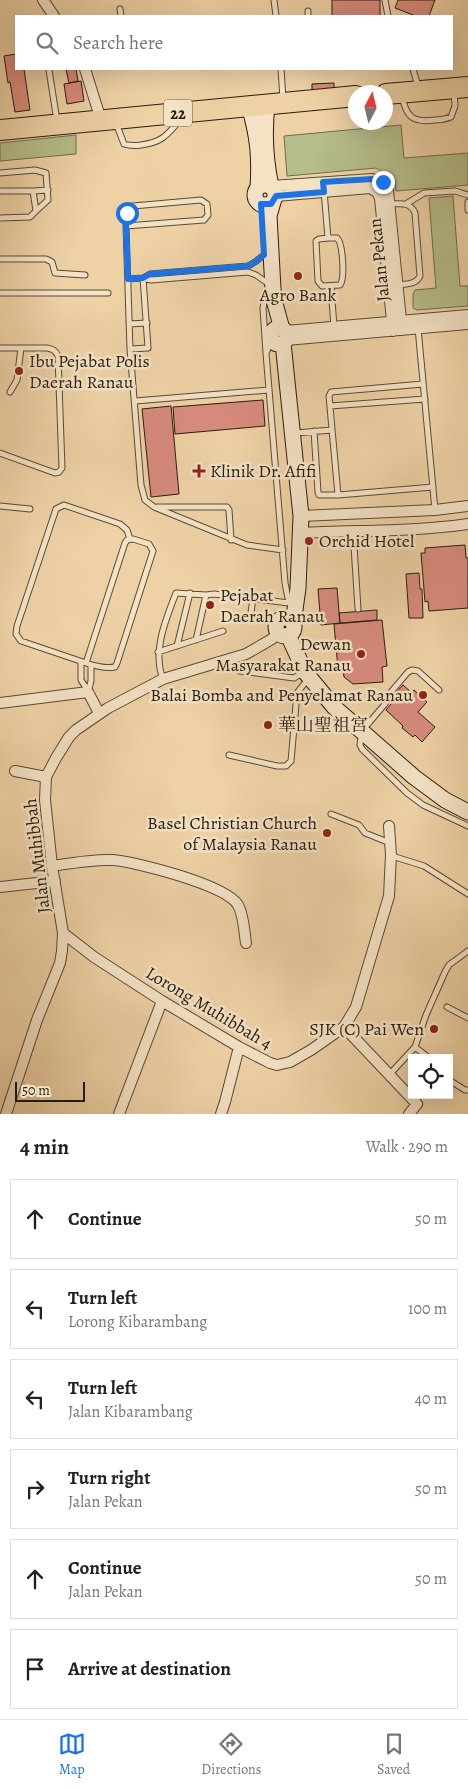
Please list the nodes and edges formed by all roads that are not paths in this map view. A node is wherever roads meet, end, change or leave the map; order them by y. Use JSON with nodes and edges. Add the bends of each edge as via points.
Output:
{"nodes":[{"id":1,"x":43,"y":0,"type":"edge"},
{"id":2,"x":274,"y":0,"type":"edge"},
{"id":3,"x":385,"y":0,"type":"edge"},
{"id":4,"x":120,"y":9,"type":"dead end"},
{"id":5,"x":53,"y":15,"type":"edge"},
{"id":6,"x":121,"y":15,"type":"edge"},
{"id":7,"x":276,"y":15,"type":"edge"},
{"id":8,"x":388,"y":15,"type":"edge"},
{"id":9,"x":49,"y":70,"type":"edge"},
{"id":10,"x":85,"y":70,"type":"edge"},
{"id":11,"x":283,"y":70,"type":"edge"},
{"id":12,"x":413,"y":70,"type":"edge"},
{"id":13,"x":461,"y":88,"type":"edge"},
{"id":14,"x":402,"y":93,"type":"edge"},
{"id":15,"x":348,"y":97,"type":"edge"},
{"id":16,"x":266,"y":104,"type":"junction"},
{"id":17,"x":188,"y":112,"type":"junction"},
{"id":18,"x":108,"y":119,"type":"junction"},
{"id":19,"x":57,"y":124,"type":"junction"},
{"id":20,"x":0,"y":130,"type":"edge"},
{"id":21,"x":0,"y":174,"type":"edge"},
{"id":22,"x":323,"y":187,"type":"junction"},
{"id":23,"x":48,"y":190,"type":"junction"},
{"id":24,"x":0,"y":191,"type":"edge"},
{"id":25,"x":33,"y":191,"type":"junction"},
{"id":26,"x":268,"y":195,"type":"junction"},
{"id":27,"x":468,"y":195,"type":"edge"},
{"id":28,"x":468,"y":202,"type":"edge"},
{"id":29,"x":406,"y":204,"type":"junction"},
{"id":30,"x":385,"y":205,"type":"junction"},
{"id":31,"x":468,"y":210,"type":"edge"},
{"id":32,"x":36,"y":211,"type":"junction"},
{"id":33,"x":0,"y":218,"type":"edge"},
{"id":34,"x":126,"y":226,"type":"junction"},
{"id":35,"x":328,"y":238,"type":"junction"},
{"id":36,"x":264,"y":255,"type":"junction"},
{"id":37,"x":0,"y":259,"type":"edge"},
{"id":38,"x":85,"y":275,"type":"dead end"},
{"id":39,"x":143,"y":278,"type":"junction"},
{"id":40,"x":128,"y":279,"type":"junction"},
{"id":41,"x":393,"y":285,"type":"junction"},
{"id":42,"x":331,"y":286,"type":"junction"},
{"id":43,"x":266,"y":287,"type":"junction"},
{"id":44,"x":0,"y":293,"type":"edge"},
{"id":45,"x":108,"y":293,"type":"dead end"},
{"id":46,"x":468,"y":315,"type":"edge"},
{"id":47,"x":147,"y":323,"type":"junction"},
{"id":48,"x":129,"y":324,"type":"junction"},
{"id":49,"x":468,"y":324,"type":"edge"},
{"id":50,"x":397,"y":326,"type":"junction"},
{"id":51,"x":334,"y":327,"type":"junction"},
{"id":52,"x":418,"y":328,"type":"junction"},
{"id":53,"x":278,"y":338,"type":"junction"},
{"id":54,"x":0,"y":348,"type":"edge"},
{"id":55,"x":22,"y":348,"type":"junction"},
{"id":56,"x":130,"y":349,"type":"junction"},
{"id":57,"x":423,"y":384,"type":"junction"},
{"id":58,"x":269,"y":390,"type":"junction"},
{"id":59,"x":10,"y":392,"type":"dead end"},
{"id":60,"x":425,"y":399,"type":"junction"},
{"id":61,"x":135,"y":401,"type":"junction"},
{"id":62,"x":330,"y":406,"type":"junction"},
{"id":63,"x":332,"y":430,"type":"junction"},
{"id":64,"x":314,"y":431,"type":"junction"},
{"id":65,"x":292,"y":433,"type":"junction"},
{"id":66,"x":0,"y":453,"type":"edge"},
{"id":67,"x":433,"y":487,"type":"junction"},
{"id":68,"x":338,"y":495,"type":"junction"},
{"id":69,"x":0,"y":506,"type":"edge"},
{"id":70,"x":468,"y":506,"type":"edge"},
{"id":71,"x":154,"y":507,"type":"junction"},
{"id":72,"x":30,"y":509,"type":"dead end"},
{"id":73,"x":435,"y":510,"type":"junction"},
{"id":74,"x":352,"y":514,"type":"junction"},
{"id":75,"x":301,"y":516,"type":"junction"},
{"id":76,"x":468,"y":524,"type":"edge"},
{"id":77,"x":353,"y":530,"type":"junction"},
{"id":78,"x":301,"y":533,"type":"junction"},
{"id":79,"x":130,"y":539,"type":"junction"},
{"id":80,"x":231,"y":540,"type":"junction"},
{"id":81,"x":283,"y":550,"type":"junction"},
{"id":82,"x":299,"y":565,"type":"junction"},
{"id":83,"x":190,"y":593,"type":"junction"},
{"id":84,"x":206,"y":595,"type":"junction"},
{"id":85,"x":253,"y":598,"type":"junction"},
{"id":86,"x":289,"y":603,"type":"junction"},
{"id":87,"x":358,"y":609,"type":"dead end"},
{"id":88,"x":250,"y":620,"type":"dead end"},
{"id":89,"x":286,"y":627,"type":"junction"},
{"id":90,"x":223,"y":631,"type":"dead end"},
{"id":91,"x":196,"y":640,"type":"junction"},
{"id":92,"x":177,"y":646,"type":"junction"},
{"id":93,"x":158,"y":652,"type":"junction"},
{"id":94,"x":229,"y":659,"type":"junction"},
{"id":95,"x":86,"y":663,"type":"junction"},
{"id":96,"x":308,"y":676,"type":"junction"},
{"id":97,"x":163,"y":679,"type":"junction"},
{"id":98,"x":439,"y":690,"type":"dead end"},
{"id":99,"x":88,"y":692,"type":"junction"},
{"id":100,"x":0,"y":703,"type":"edge"},
{"id":101,"x":98,"y":713,"type":"junction"},
{"id":102,"x":362,"y":731,"type":"junction"},
{"id":103,"x":229,"y":755,"type":"dead end"},
{"id":104,"x":15,"y":771,"type":"dead end"},
{"id":105,"x":46,"y":777,"type":"junction"},
{"id":106,"x":468,"y":812,"type":"edge"},
{"id":107,"x":331,"y":814,"type":"dead end"},
{"id":108,"x":389,"y":826,"type":"dead end"},
{"id":109,"x":468,"y":826,"type":"edge"},
{"id":110,"x":390,"y":843,"type":"junction"},
{"id":111,"x":391,"y":856,"type":"junction"},
{"id":112,"x":52,"y":866,"type":"junction"},
{"id":113,"x":55,"y":882,"type":"junction"},
{"id":114,"x":0,"y":887,"type":"edge"},
{"id":115,"x":468,"y":894,"type":"edge"},
{"id":116,"x":63,"y":933,"type":"junction"},
{"id":117,"x":246,"y":943,"type":"dead end"},
{"id":118,"x":468,"y":951,"type":"edge"},
{"id":119,"x":162,"y":1001,"type":"junction"},
{"id":120,"x":448,"y":1006,"type":"dead end"},
{"id":121,"x":468,"y":1018,"type":"edge"},
{"id":122,"x":344,"y":1027,"type":"junction"},
{"id":123,"x":415,"y":1047,"type":"junction"},
{"id":124,"x":239,"y":1048,"type":"junction"},
{"id":125,"x":424,"y":1054,"type":"edge"},
{"id":126,"x":389,"y":1075,"type":"junction"},
{"id":127,"x":453,"y":1082,"type":"edge"},
{"id":128,"x":468,"y":1090,"type":"edge"},
{"id":129,"x":6,"y":1114,"type":"edge"},
{"id":130,"x":120,"y":1114,"type":"edge"},
{"id":131,"x":221,"y":1114,"type":"edge"},
{"id":132,"x":410,"y":1114,"type":"edge"}],
"edges":[{"from":1,"to":5,"type":"street"},
{"from":2,"to":7,"type":"lane"},
{"from":3,"to":8,"type":"lane"},
{"from":4,"to":6,"type":"lane"},
{"from":9,"to":19,"type":"lane"},
{"from":10,"to":18,"type":"street"},
{"from":11,"to":16,"type":"lane"},
{"from":12,"to":14,"type":"lane"},
{"from":13,"to":14,"type":"highway"},
{"from":13,"to":14,"type":"lane","via":[[451,117],[424,122],[414,120],[406,112]]},
{"from":15,"to":16,"type":"highway","number":"22"},
{"from":16,"to":17,"type":"highway","number":"22"},
{"from":16,"to":26,"type":"street","via":[[258,137],[259,165]]},
{"from":17,"to":18,"type":"highway","number":"22"},
{"from":17,"to":18,"type":"lane","via":[[158,142],[136,146],[124,144]]},
{"from":18,"to":19,"type":"highway","number":"22"},
{"from":19,"to":20,"type":"highway","number":"22"},
{"from":21,"to":23,"type":"lane","via":[[42,171],[46,173]]},
{"from":22,"to":26,"type":"street","name":"Jalan Pekan"},
{"from":22,"to":30,"type":"street","name":"Jalan Pekan","via":[[378,180],[388,191]]},
{"from":22,"to":35,"type":"lane"},
{"from":23,"to":25,"type":"lane"},
{"from":23,"to":32,"type":"lane","via":[[48,200]]},
{"from":24,"to":25,"type":"lane"},
{"from":25,"to":32,"type":"lane"},
{"from":26,"to":36,"type":"street"},
{"from":26,"to":53,"type":"street"},
{"from":27,"to":29,"type":"lane","via":[[455,191],[424,193]]},
{"from":28,"to":31,"type":"lane"},
{"from":29,"to":30,"type":"lane"},
{"from":29,"to":41,"type":"lane","via":[[415,213],[420,276],[412,283]]},
{"from":30,"to":41,"type":"street","name":"Jalan Pekan"},
{"from":32,"to":33,"type":"lane","via":[[30,217]]},
{"from":34,"to":34,"type":"lane","via":[[127,213],[133,206],[201,200],[207,204],[208,215],[204,220]]},
{"from":34,"to":40,"type":"lane"},
{"from":35,"to":42,"type":"lane","via":[[337,238],[341,243],[343,281],[340,285]]},
{"from":35,"to":42,"type":"lane","via":[[316,241],[318,281],[322,286]]},
{"from":36,"to":39,"type":"lane","via":[[248,266],[150,274]]},
{"from":36,"to":43,"type":"street"},
{"from":37,"to":38,"type":"lane","via":[[46,259],[52,262],[55,272]]},
{"from":39,"to":40,"type":"lane"},
{"from":39,"to":43,"type":"lane","via":[[248,272],[256,275]]},
{"from":39,"to":47,"type":"lane"},
{"from":40,"to":48,"type":"lane"},
{"from":41,"to":50,"type":"street","name":"Jalan Pekan"},
{"from":42,"to":51,"type":"lane"},
{"from":43,"to":53,"type":"street"},
{"from":43,"to":53,"type":"lane","via":[[263,308]]},
{"from":44,"to":45,"type":"lane"},
{"from":46,"to":50,"type":"street"},
{"from":47,"to":48,"type":"lane"},
{"from":47,"to":56,"type":"lane","via":[[148,348]]},
{"from":48,"to":56,"type":"lane"},
{"from":49,"to":52,"type":"street"},
{"from":50,"to":51,"type":"street"},
{"from":50,"to":52,"type":"street"},
{"from":50,"to":53,"type":"street"},
{"from":51,"to":53,"type":"street"},
{"from":52,"to":57,"type":"lane"},
{"from":53,"to":58,"type":"lane"},
{"from":53,"to":65,"type":"street"},
{"from":54,"to":55,"type":"lane"},
{"from":55,"to":59,"type":"lane","via":[[18,380]]},
{"from":55,"to":66,"type":"lane","via":[[52,349],[58,356],[62,468],[55,473]]},
{"from":56,"to":61,"type":"lane"},
{"from":57,"to":60,"type":"lane"},
{"from":57,"to":62,"type":"lane","via":[[334,391],[331,392]]},
{"from":58,"to":61,"type":"lane"},
{"from":58,"to":81,"type":"lane"},
{"from":60,"to":62,"type":"lane"},
{"from":60,"to":67,"type":"lane"},
{"from":61,"to":71,"type":"lane","via":[[141,485],[145,500]]},
{"from":62,"to":63,"type":"lane"},
{"from":63,"to":64,"type":"lane"},
{"from":63,"to":68,"type":"lane"},
{"from":64,"to":65,"type":"lane"},
{"from":64,"to":68,"type":"lane","via":[[319,495]]},
{"from":65,"to":75,"type":"street"},
{"from":67,"to":68,"type":"lane"},
{"from":67,"to":73,"type":"lane"},
{"from":69,"to":72,"type":"lane"},
{"from":70,"to":73,"type":"street"},
{"from":71,"to":80,"type":"lane"},
{"from":71,"to":80,"type":"lane","via":[[227,507]]},
{"from":73,"to":74,"type":"street"},
{"from":74,"to":75,"type":"street"},
{"from":74,"to":77,"type":"street"},
{"from":75,"to":78,"type":"street"},
{"from":76,"to":77,"type":"street","via":[[422,529]]},
{"from":77,"to":78,"type":"street"},
{"from":77,"to":87,"type":"lane"},
{"from":78,"to":82,"type":"street"},
{"from":79,"to":95,"type":"lane","via":[[125,542]]},
{"from":79,"to":95,"type":"lane","via":[[149,544],[153,551],[117,663],[111,668]]},
{"from":79,"to":95,"type":"lane","via":[[120,524],[64,505],[56,509],[16,634],[20,641]]},
{"from":80,"to":81,"type":"lane","via":[[247,546]]},
{"from":81,"to":86,"type":"lane"},
{"from":82,"to":86,"type":"street"},
{"from":82,"to":89,"type":"street"},
{"from":83,"to":84,"type":"lane"},
{"from":83,"to":92,"type":"lane"},
{"from":83,"to":93,"type":"lane","via":[[176,593]]},
{"from":84,"to":85,"type":"lane"},
{"from":84,"to":91,"type":"lane"},
{"from":85,"to":86,"type":"lane"},
{"from":85,"to":88,"type":"lane"},
{"from":86,"to":89,"type":"street"},
{"from":89,"to":94,"type":"street","name":"Jalan Muhibbah","via":[[256,649]]},
{"from":89,"to":96,"type":"street"},
{"from":90,"to":91,"type":"lane"},
{"from":91,"to":92,"type":"lane"},
{"from":92,"to":93,"type":"lane"},
{"from":93,"to":97,"type":"lane"},
{"from":94,"to":96,"type":"lane","via":[[231,667],[240,671],[294,678]]},
{"from":94,"to":97,"type":"street","name":"Jalan Muhibbah"},
{"from":95,"to":99,"type":"lane","via":[[91,681]]},
{"from":95,"to":99,"type":"lane","via":[[81,680]]},
{"from":96,"to":102,"type":"street","via":[[334,707]]},
{"from":96,"to":103,"type":"lane","via":[[297,693],[291,761],[286,766],[278,766]]},
{"from":97,"to":101,"type":"street","name":"Jalan Muhibbah"},
{"from":98,"to":102,"type":"lane","via":[[418,671],[408,672]]},
{"from":99,"to":100,"type":"street"},
{"from":99,"to":101,"type":"street"},
{"from":101,"to":105,"type":"street","name":"Jalan Muhibbah","via":[[69,738]]},
{"from":102,"to":106,"type":"street","via":[[414,777]]},
{"from":102,"to":109,"type":"lane","via":[[362,749],[407,793],[423,805]]},
{"from":104,"to":105,"type":"street"},
{"from":105,"to":112,"type":"street","name":"Jalan Muhibbah","via":[[45,800]]},
{"from":107,"to":110,"type":"lane"},
{"from":108,"to":110,"type":"street","name":"Lorong Muhibbah 4"},
{"from":110,"to":111,"type":"street","name":"Lorong Muhibbah 4"},
{"from":111,"to":115,"type":"lane","via":[[424,866]]},
{"from":111,"to":122,"type":"street","name":"Lorong Muhibbah 4","via":[[389,896],[359,1000]]},
{"from":112,"to":113,"type":"street","name":"Jalan Muhibbah"},
{"from":112,"to":117,"type":"street","via":[[114,860],[205,884],[226,894],[238,905]]},
{"from":113,"to":114,"type":"street"},
{"from":113,"to":116,"type":"street","name":"Jalan Muhibbah"},
{"from":116,"to":119,"type":"street","name":"Lorong Muhibbah 4"},
{"from":116,"to":129,"type":"street","name":"Jalan Muhibbah","via":[[60,963]]},
{"from":118,"to":123,"type":"lane","via":[[445,972]]},
{"from":119,"to":124,"type":"street","name":"Lorong Muhibbah 4"},
{"from":119,"to":130,"type":"street"},
{"from":120,"to":121,"type":"lane"},
{"from":122,"to":124,"type":"street","name":"Lorong Muhibbah 4","via":[[311,1050],[283,1064],[270,1063]]},
{"from":122,"to":126,"type":"street"},
{"from":123,"to":125,"type":"lane"},
{"from":123,"to":126,"type":"lane"},
{"from":124,"to":131,"type":"street"},
{"from":126,"to":132,"type":"street","via":[[417,1104]]},
{"from":127,"to":128,"type":"lane"}]}
